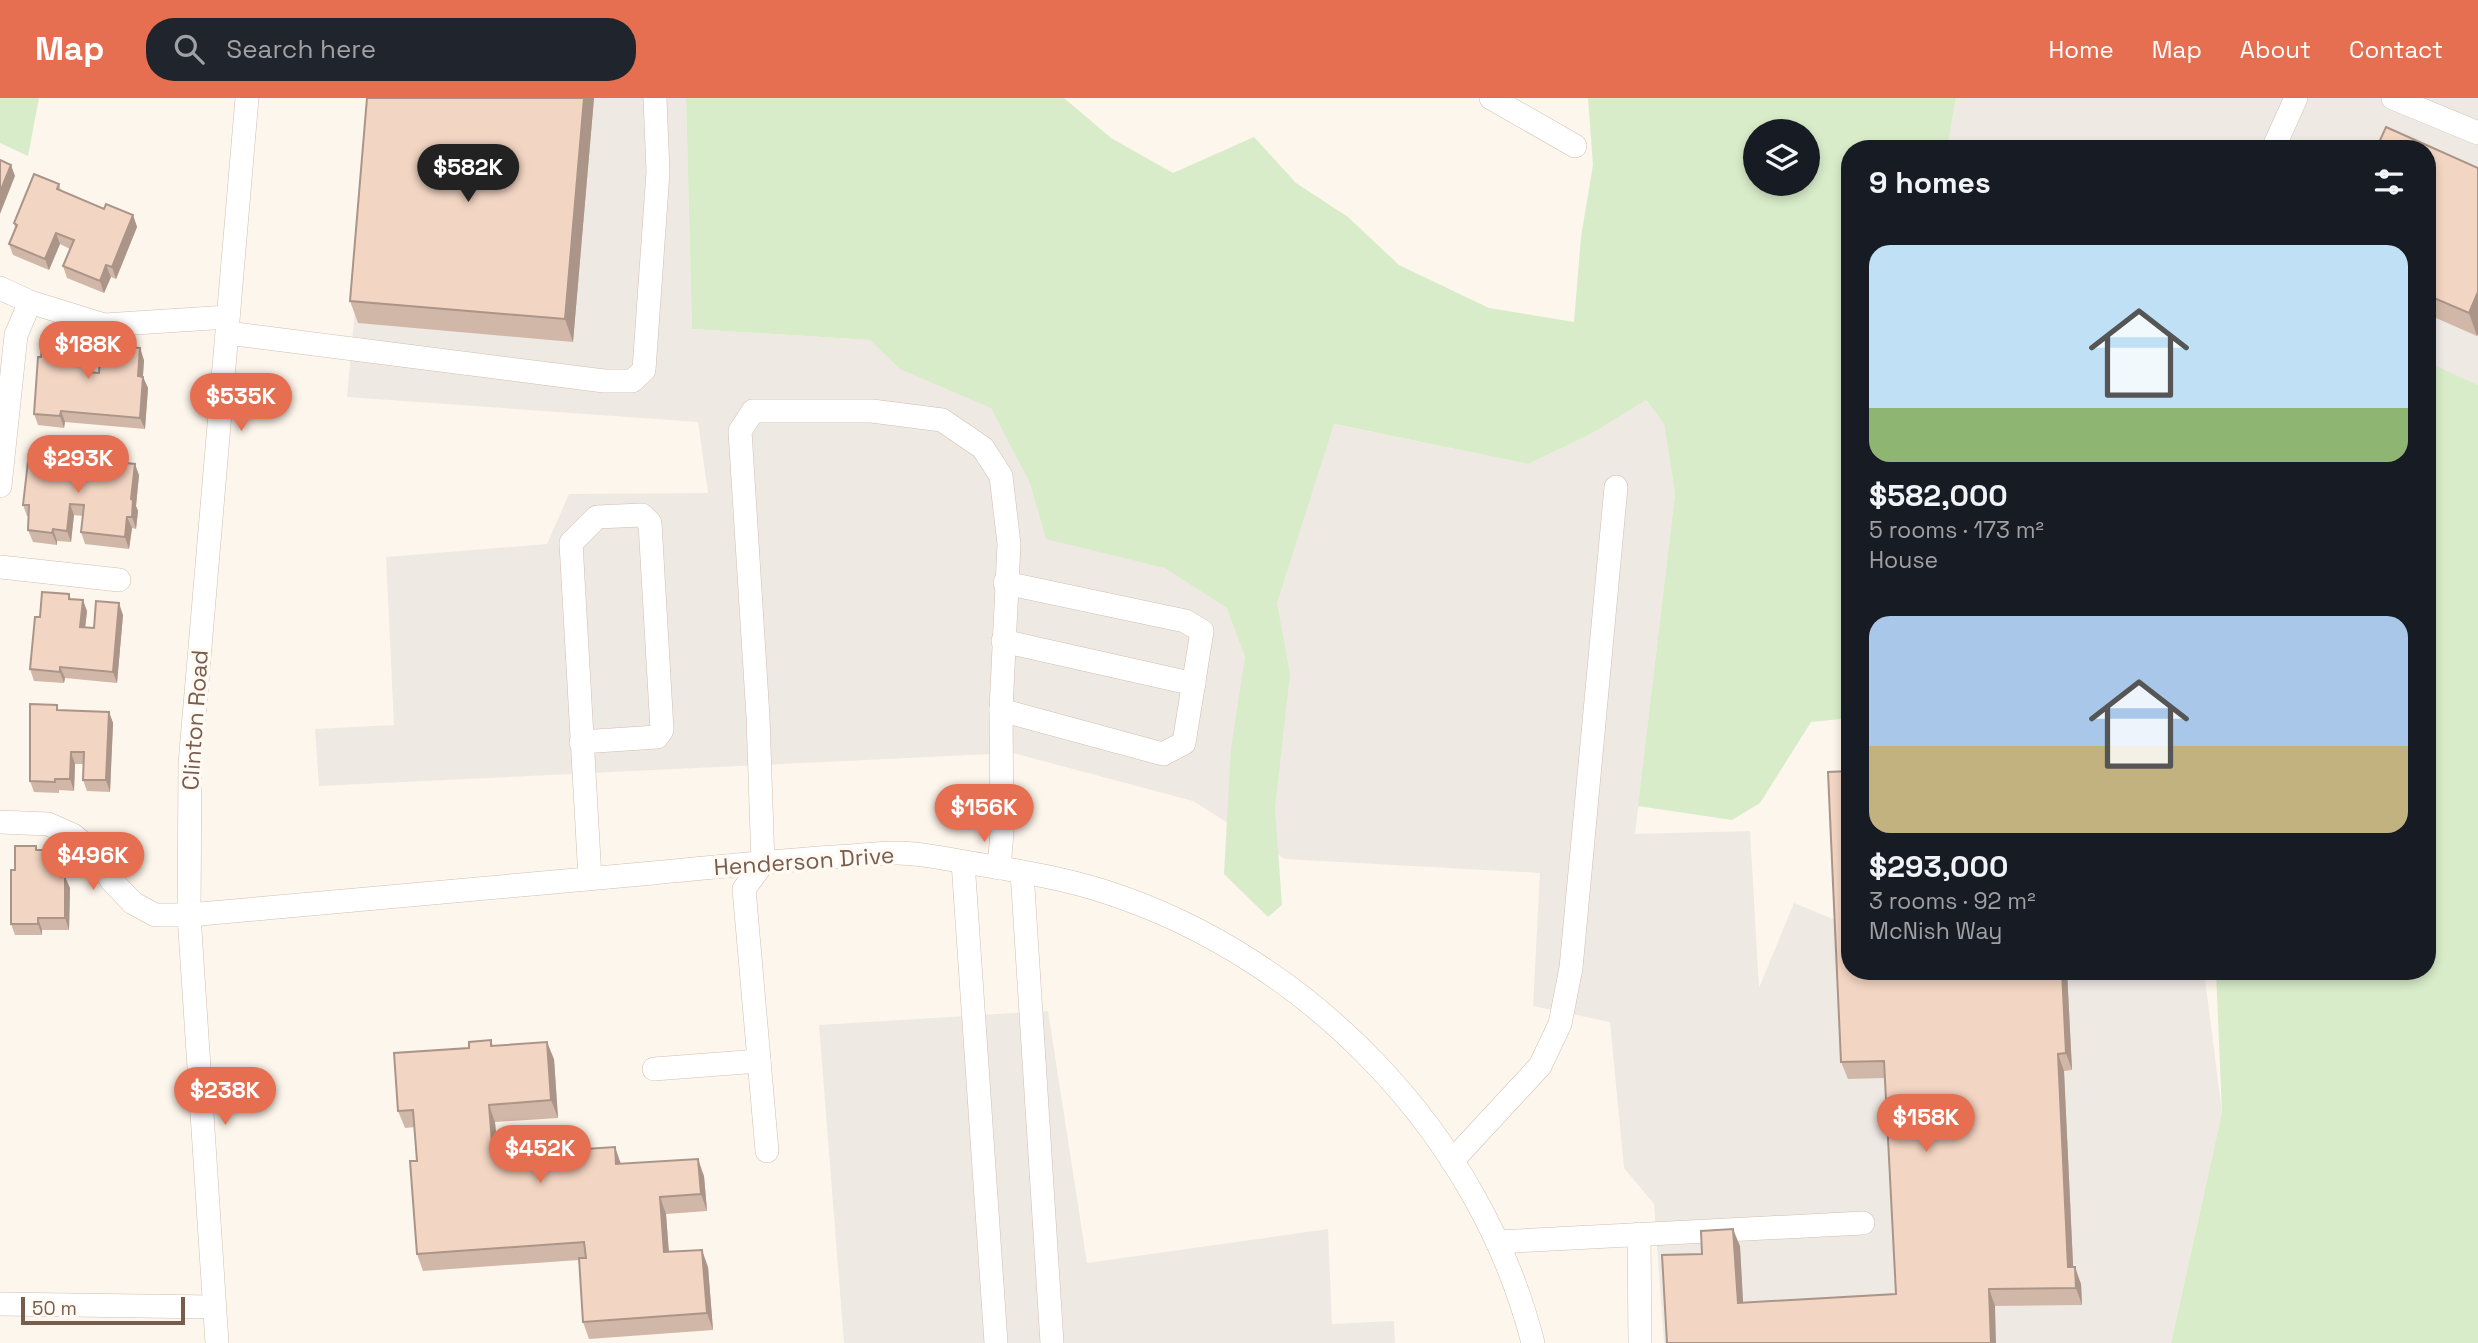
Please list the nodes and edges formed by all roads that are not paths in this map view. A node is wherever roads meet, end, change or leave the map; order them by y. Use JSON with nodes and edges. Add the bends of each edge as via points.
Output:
{"nodes":[{"id":1,"x":247,"y":98,"type":"edge"},
{"id":2,"x":655,"y":98,"type":"edge"},
{"id":3,"x":1492,"y":98,"type":"edge"},
{"id":4,"x":2296,"y":98,"type":"edge"},
{"id":5,"x":2393,"y":98,"type":"edge"},
{"id":6,"x":2478,"y":133,"type":"edge"},
{"id":7,"x":2277,"y":140,"type":"edge"},
{"id":8,"x":1575,"y":146,"type":"dead end"},
{"id":9,"x":0,"y":288,"type":"edge"},
{"id":10,"x":30,"y":302,"type":"junction"},
{"id":11,"x":228,"y":325,"type":"junction"},
{"id":12,"x":0,"y":486,"type":"edge"},
{"id":13,"x":1616,"y":487,"type":"dead end"},
{"id":14,"x":0,"y":567,"type":"edge"},
{"id":15,"x":119,"y":580,"type":"dead end"},
{"id":16,"x":1005,"y":583,"type":"junction"},
{"id":17,"x":1003,"y":641,"type":"junction"},
{"id":18,"x":1194,"y":684,"type":"junction"},
{"id":19,"x":1001,"y":710,"type":"junction"},
{"id":20,"x":581,"y":742,"type":"junction"},
{"id":21,"x":0,"y":822,"type":"edge"},
{"id":22,"x":963,"y":862,"type":"junction"},
{"id":23,"x":763,"y":863,"type":"junction"},
{"id":24,"x":999,"y":868,"type":"junction"},
{"id":25,"x":1022,"y":872,"type":"junction"},
{"id":26,"x":590,"y":878,"type":"junction"},
{"id":27,"x":190,"y":915,"type":"junction"},
{"id":28,"x":759,"y":1061,"type":"junction"},
{"id":29,"x":654,"y":1069,"type":"dead end"},
{"id":30,"x":767,"y":1151,"type":"dead end"},
{"id":31,"x":1452,"y":1161,"type":"junction"},
{"id":32,"x":1863,"y":1223,"type":"dead end"},
{"id":33,"x":1639,"y":1234,"type":"junction"},
{"id":34,"x":1497,"y":1242,"type":"junction"},
{"id":35,"x":0,"y":1304,"type":"edge"},
{"id":36,"x":214,"y":1307,"type":"junction"},
{"id":37,"x":217,"y":1343,"type":"edge"},
{"id":38,"x":996,"y":1343,"type":"edge"},
{"id":39,"x":1052,"y":1343,"type":"edge"},
{"id":40,"x":1533,"y":1343,"type":"edge"},
{"id":41,"x":1640,"y":1343,"type":"edge"}],
"edges":[{"from":1,"to":11,"type":"street","name":"Clinton Road"},
{"from":2,"to":11,"type":"street","via":[[659,172],[643,370],[632,381],[604,381]]},
{"from":3,"to":8,"type":"street"},
{"from":4,"to":7,"type":"street"},
{"from":5,"to":6,"type":"street"},
{"from":9,"to":10,"type":"street"},
{"from":10,"to":11,"type":"street","via":[[104,325]]},
{"from":10,"to":12,"type":"street","via":[[16,335]]},
{"from":11,"to":27,"type":"street","name":"Clinton Road","via":[[190,764]]},
{"from":13,"to":31,"type":"street","via":[[1571,968],[1560,1024],[1540,1066]]},
{"from":14,"to":15,"type":"street"},
{"from":16,"to":17,"type":"street"},
{"from":16,"to":18,"type":"street","via":[[1185,621],[1202,631]]},
{"from":16,"to":23,"type":"street","via":[[1009,544],[1001,477],[983,448],[942,420],[872,411],[753,411],[740,431]]},
{"from":17,"to":18,"type":"street"},
{"from":17,"to":19,"type":"street"},
{"from":18,"to":19,"type":"street","via":[[1184,743],[1163,754]]},
{"from":19,"to":24,"type":"street"},
{"from":20,"to":20,"type":"street","via":[[571,543],[597,517],[642,515],[650,523],[663,730],[657,737]]},
{"from":20,"to":26,"type":"street"},
{"from":21,"to":27,"type":"street","name":"Henderson Drive","via":[[48,824],[73,835],[97,855],[111,880],[133,903],[155,915]]},
{"from":22,"to":23,"type":"street","name":"Henderson Drive","via":[[900,853]]},
{"from":22,"to":24,"type":"street","name":"Henderson Drive"},
{"from":22,"to":38,"type":"street"},
{"from":23,"to":26,"type":"street","name":"Henderson Drive"},
{"from":23,"to":28,"type":"street","via":[[744,889]]},
{"from":24,"to":25,"type":"street","name":"Henderson Drive"},
{"from":25,"to":31,"type":"street","name":"Henderson Drive","via":[[1108,893],[1172,918],[1279,980],[1344,1032],[1392,1081]]},
{"from":25,"to":39,"type":"street"},
{"from":26,"to":27,"type":"street","name":"Henderson Drive"},
{"from":27,"to":36,"type":"street","name":"Clinton Road"},
{"from":28,"to":29,"type":"street"},
{"from":28,"to":30,"type":"street"},
{"from":31,"to":34,"type":"street","name":"Henderson Drive"},
{"from":32,"to":33,"type":"street"},
{"from":33,"to":34,"type":"street"},
{"from":33,"to":41,"type":"street"},
{"from":34,"to":40,"type":"street","name":"Henderson Drive"},
{"from":35,"to":36,"type":"street"},
{"from":36,"to":37,"type":"street","name":"Clinton Road"}]}
